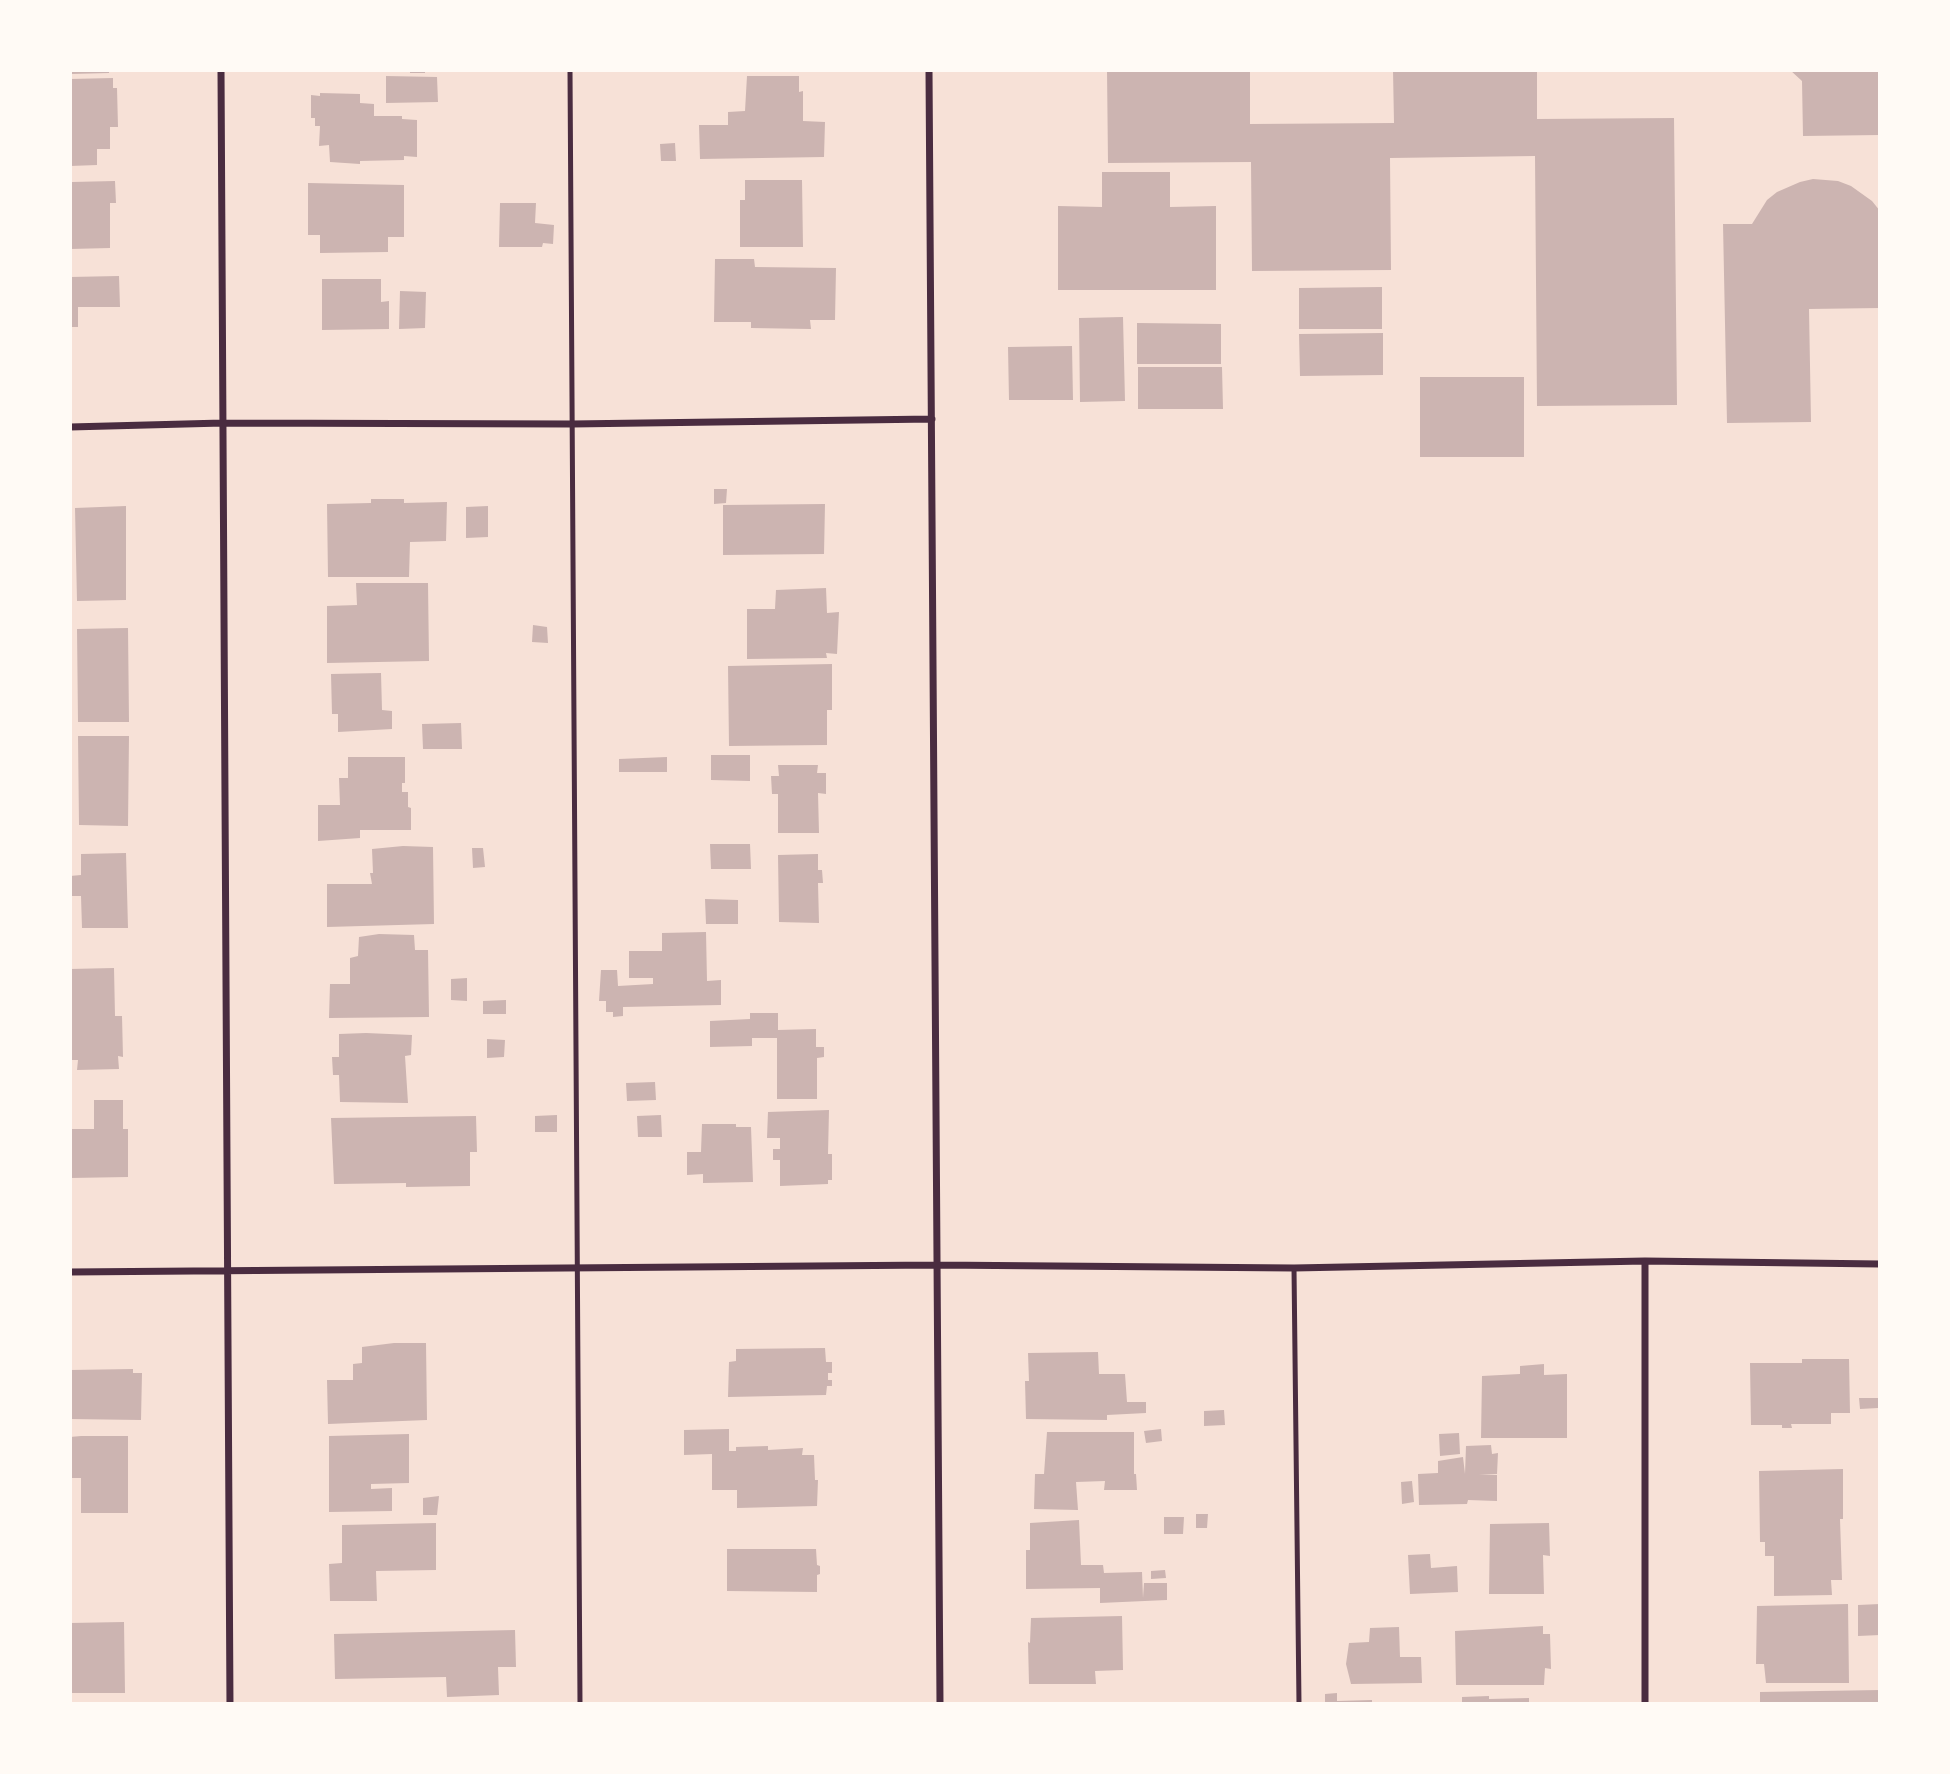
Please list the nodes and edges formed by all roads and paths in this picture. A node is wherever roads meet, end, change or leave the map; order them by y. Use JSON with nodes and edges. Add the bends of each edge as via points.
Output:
{"nodes":[{"id":1,"x":220,"y":70,"type":"edge"},
{"id":2,"x":570,"y":70,"type":"edge"},
{"id":3,"x":929,"y":70,"type":"edge"},
{"id":4,"x":932,"y":419,"type":"junction"},
{"id":5,"x":223,"y":423,"type":"junction"},
{"id":6,"x":572,"y":424,"type":"junction"},
{"id":7,"x":70,"y":427,"type":"edge"},
{"id":8,"x":1645,"y":1261,"type":"junction"},
{"id":9,"x":1880,"y":1264,"type":"edge"},
{"id":10,"x":936,"y":1265,"type":"junction"},
{"id":11,"x":577,"y":1268,"type":"junction"},
{"id":12,"x":1294,"y":1268,"type":"junction"},
{"id":13,"x":70,"y":1272,"type":"edge"},
{"id":14,"x":227,"y":1272,"type":"junction"},
{"id":15,"x":230,"y":1704,"type":"edge"},
{"id":16,"x":580,"y":1704,"type":"edge"},
{"id":17,"x":940,"y":1704,"type":"edge"},
{"id":18,"x":1299,"y":1704,"type":"edge"},
{"id":19,"x":1645,"y":1704,"type":"edge"}],
"edges":[{"from":1,"to":5,"type":"street"},
{"from":2,"to":6,"type":"lane"},
{"from":3,"to":4,"type":"street"},
{"from":4,"to":6,"type":"street"},
{"from":4,"to":10,"type":"street"},
{"from":5,"to":6,"type":"street"},
{"from":5,"to":7,"type":"street"},
{"from":5,"to":14,"type":"street"},
{"from":6,"to":11,"type":"lane"},
{"from":8,"to":9,"type":"street"},
{"from":8,"to":12,"type":"street"},
{"from":8,"to":19,"type":"street"},
{"from":10,"to":11,"type":"street"},
{"from":10,"to":12,"type":"street"},
{"from":10,"to":17,"type":"street"},
{"from":11,"to":14,"type":"street"},
{"from":11,"to":16,"type":"lane"},
{"from":12,"to":18,"type":"lane"},
{"from":13,"to":14,"type":"street"},
{"from":14,"to":15,"type":"street"}]}
